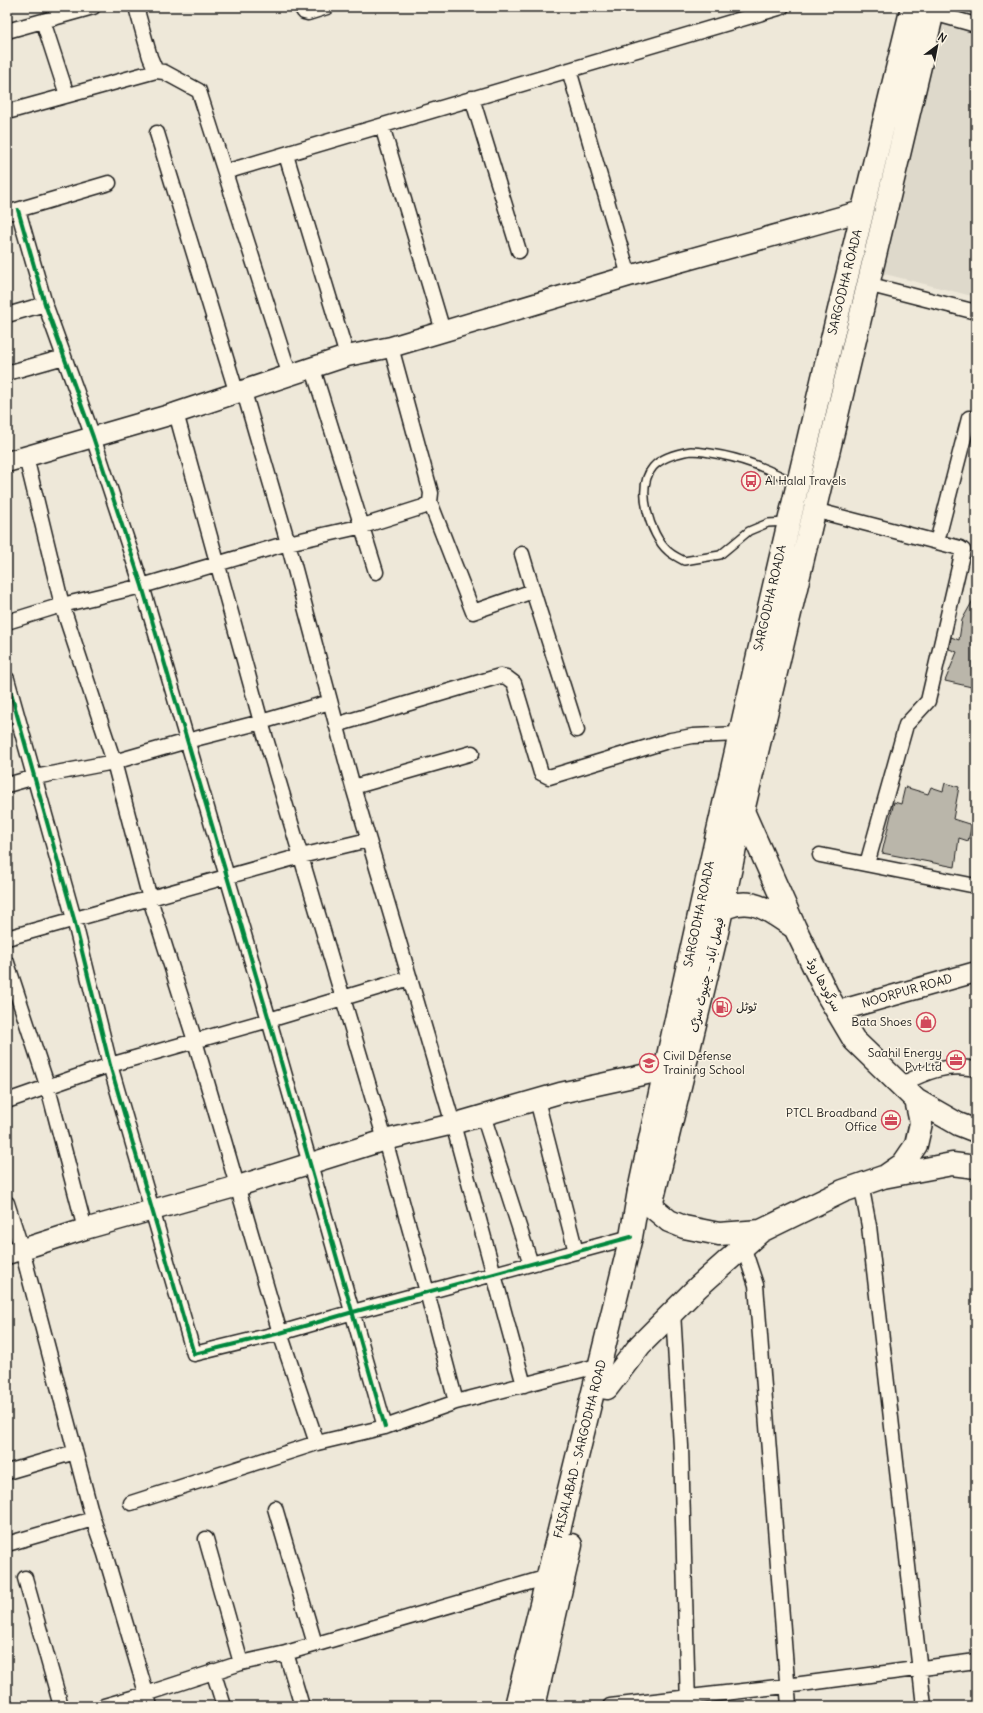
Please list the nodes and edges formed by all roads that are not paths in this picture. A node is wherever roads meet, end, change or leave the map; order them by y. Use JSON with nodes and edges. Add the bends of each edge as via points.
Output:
{"nodes":[{"id":1,"x":93,"y":7,"type":"edge"},
{"id":2,"x":136,"y":7,"type":"edge"},
{"id":3,"x":301,"y":7,"type":"edge"},
{"id":4,"x":327,"y":7,"type":"edge"},
{"id":5,"x":782,"y":7,"type":"edge"},
{"id":6,"x":922,"y":8,"type":"edge"},
{"id":7,"x":42,"y":21,"type":"junction"},
{"id":8,"x":976,"y":25,"type":"edge"},
{"id":9,"x":7,"y":31,"type":"edge"},
{"id":10,"x":568,"y":70,"type":"junction"},
{"id":11,"x":156,"y":71,"type":"junction"},
{"id":12,"x":67,"y":95,"type":"junction"},
{"id":13,"x":472,"y":98,"type":"junction"},
{"id":14,"x":7,"y":112,"type":"edge"},
{"id":15,"x":382,"y":126,"type":"junction"},
{"id":16,"x":157,"y":133,"type":"dead end"},
{"id":17,"x":286,"y":155,"type":"junction"},
{"id":18,"x":226,"y":172,"type":"junction"},
{"id":19,"x":109,"y":183,"type":"dead end"},
{"id":20,"x":12,"y":211,"type":"edge"},
{"id":21,"x":862,"y":211,"type":"junction"},
{"id":22,"x":519,"y":251,"type":"dead end"},
{"id":23,"x":629,"y":276,"type":"junction"},
{"id":24,"x":868,"y":284,"type":"junction"},
{"id":25,"x":45,"y":304,"type":"junction"},
{"id":26,"x":976,"y":312,"type":"edge"},
{"id":27,"x":7,"y":315,"type":"edge"},
{"id":28,"x":443,"y":331,"type":"junction"},
{"id":29,"x":391,"y":347,"type":"junction"},
{"id":30,"x":347,"y":356,"type":"junction"},
{"id":31,"x":64,"y":357,"type":"junction"},
{"id":32,"x":313,"y":369,"type":"junction"},
{"id":33,"x":7,"y":373,"type":"edge"},
{"id":34,"x":290,"y":376,"type":"junction"},
{"id":35,"x":240,"y":393,"type":"junction"},
{"id":36,"x":176,"y":414,"type":"junction"},
{"id":37,"x":969,"y":418,"type":"dead end"},
{"id":38,"x":93,"y":437,"type":"junction"},
{"id":39,"x":16,"y":460,"type":"edge"},
{"id":40,"x":809,"y":492,"type":"junction"},
{"id":41,"x":430,"y":502,"type":"junction"},
{"id":42,"x":788,"y":522,"type":"junction"},
{"id":43,"x":363,"y":526,"type":"junction"},
{"id":44,"x":937,"y":542,"type":"junction"},
{"id":45,"x":288,"y":543,"type":"junction"},
{"id":46,"x":522,"y":554,"type":"dead end"},
{"id":47,"x":218,"y":564,"type":"junction"},
{"id":48,"x":376,"y":572,"type":"dead end"},
{"id":49,"x":142,"y":586,"type":"junction"},
{"id":50,"x":533,"y":591,"type":"junction"},
{"id":51,"x":62,"y":605,"type":"junction"},
{"id":52,"x":7,"y":622,"type":"edge"},
{"id":53,"x":7,"y":679,"type":"edge"},
{"id":54,"x":330,"y":702,"type":"junction"},
{"id":55,"x":261,"y":722,"type":"junction"},
{"id":56,"x":336,"y":725,"type":"junction"},
{"id":57,"x":577,"y":730,"type":"dead end"},
{"id":58,"x":739,"y":734,"type":"junction"},
{"id":59,"x":187,"y":741,"type":"junction"},
{"id":60,"x":472,"y":754,"type":"dead end"},
{"id":61,"x":114,"y":762,"type":"junction"},
{"id":62,"x":34,"y":777,"type":"junction"},
{"id":63,"x":7,"y":785,"type":"edge"},
{"id":64,"x":353,"y":787,"type":"junction"},
{"id":65,"x":743,"y":811,"type":"junction"},
{"id":66,"x":368,"y":840,"type":"junction"},
{"id":67,"x":820,"y":855,"type":"dead end"},
{"id":68,"x":301,"y":856,"type":"junction"},
{"id":69,"x":867,"y":864,"type":"junction"},
{"id":70,"x":226,"y":877,"type":"junction"},
{"id":71,"x":976,"y":886,"type":"edge"},
{"id":72,"x":150,"y":899,"type":"junction"},
{"id":73,"x":722,"y":908,"type":"junction"},
{"id":74,"x":74,"y":920,"type":"junction"},
{"id":75,"x":697,"y":924,"type":"junction"},
{"id":76,"x":795,"y":928,"type":"junction"},
{"id":77,"x":7,"y":938,"type":"edge"},
{"id":78,"x":7,"y":963,"type":"edge"},
{"id":79,"x":976,"y":972,"type":"edge"},
{"id":80,"x":410,"y":978,"type":"junction"},
{"id":81,"x":342,"y":998,"type":"junction"},
{"id":82,"x":838,"y":1011,"type":"junction"},
{"id":83,"x":269,"y":1020,"type":"junction"},
{"id":84,"x":195,"y":1041,"type":"junction"},
{"id":85,"x":110,"y":1065,"type":"junction"},
{"id":86,"x":976,"y":1069,"type":"edge"},
{"id":87,"x":665,"y":1070,"type":"junction"},
{"id":88,"x":900,"y":1085,"type":"junction"},
{"id":89,"x":48,"y":1088,"type":"junction"},
{"id":90,"x":537,"y":1100,"type":"junction"},
{"id":91,"x":916,"y":1100,"type":"junction"},
{"id":92,"x":7,"y":1102,"type":"edge"},
{"id":93,"x":483,"y":1115,"type":"junction"},
{"id":94,"x":453,"y":1124,"type":"junction"},
{"id":95,"x":976,"y":1131,"type":"edge"},
{"id":96,"x":386,"y":1140,"type":"junction"},
{"id":97,"x":309,"y":1164,"type":"junction"},
{"id":98,"x":976,"y":1167,"type":"edge"},
{"id":99,"x":883,"y":1177,"type":"junction"},
{"id":100,"x":861,"y":1184,"type":"junction"},
{"id":101,"x":238,"y":1186,"type":"junction"},
{"id":102,"x":645,"y":1198,"type":"junction"},
{"id":103,"x":7,"y":1203,"type":"edge"},
{"id":104,"x":153,"y":1209,"type":"junction"},
{"id":105,"x":85,"y":1229,"type":"junction"},
{"id":106,"x":761,"y":1231,"type":"junction"},
{"id":107,"x":631,"y":1237,"type":"junction"},
{"id":108,"x":743,"y":1246,"type":"junction"},
{"id":109,"x":14,"y":1252,"type":"edge"},
{"id":110,"x":576,"y":1252,"type":"junction"},
{"id":111,"x":531,"y":1264,"type":"junction"},
{"id":112,"x":495,"y":1274,"type":"junction"},
{"id":113,"x":427,"y":1292,"type":"junction"},
{"id":114,"x":353,"y":1312,"type":"junction"},
{"id":115,"x":673,"y":1312,"type":"junction"},
{"id":116,"x":280,"y":1333,"type":"junction"},
{"id":117,"x":601,"y":1365,"type":"junction"},
{"id":118,"x":524,"y":1385,"type":"junction"},
{"id":119,"x":607,"y":1388,"type":"junction"},
{"id":120,"x":456,"y":1402,"type":"junction"},
{"id":121,"x":385,"y":1427,"type":"junction"},
{"id":122,"x":317,"y":1443,"type":"junction"},
{"id":123,"x":75,"y":1452,"type":"junction"},
{"id":124,"x":7,"y":1472,"type":"edge"},
{"id":125,"x":131,"y":1503,"type":"dead end"},
{"id":126,"x":275,"y":1508,"type":"dead end"},
{"id":127,"x":93,"y":1519,"type":"junction"},
{"id":128,"x":206,"y":1539,"type":"dead end"},
{"id":129,"x":7,"y":1544,"type":"edge"},
{"id":130,"x":548,"y":1577,"type":"junction"},
{"id":131,"x":25,"y":1578,"type":"dead end"},
{"id":132,"x":315,"y":1644,"type":"junction"},
{"id":133,"x":286,"y":1653,"type":"junction"},
{"id":134,"x":976,"y":1661,"type":"edge"},
{"id":135,"x":241,"y":1663,"type":"junction"},
{"id":136,"x":920,"y":1668,"type":"junction"},
{"id":137,"x":213,"y":1671,"type":"junction"},
{"id":138,"x":786,"y":1686,"type":"junction"},
{"id":139,"x":148,"y":1700,"type":"edge"},
{"id":140,"x":688,"y":1702,"type":"edge"},
{"id":141,"x":61,"y":1706,"type":"edge"},
{"id":142,"x":104,"y":1706,"type":"edge"},
{"id":143,"x":224,"y":1706,"type":"edge"},
{"id":144,"x":302,"y":1706,"type":"edge"},
{"id":145,"x":516,"y":1706,"type":"edge"},
{"id":146,"x":534,"y":1706,"type":"edge"},
{"id":147,"x":610,"y":1706,"type":"edge"},
{"id":148,"x":789,"y":1706,"type":"edge"},
{"id":149,"x":924,"y":1706,"type":"edge"}],
"edges":[{"from":1,"to":7,"type":"street"},
{"from":2,"to":11,"type":"street"},
{"from":3,"to":4,"type":"street","via":[[308,13]]},
{"from":5,"to":10,"type":"street"},
{"from":6,"to":8,"type":"street"},
{"from":6,"to":21,"type":"main road","name":"SARGODHA ROADA"},
{"from":6,"to":24,"type":"main road","name":"SARGODHA ROADA"},
{"from":7,"to":9,"type":"street"},
{"from":7,"to":12,"type":"street"},
{"from":10,"to":13,"type":"street"},
{"from":10,"to":23,"type":"street"},
{"from":11,"to":12,"type":"street"},
{"from":11,"to":18,"type":"street","via":[[164,72],[199,91]]},
{"from":12,"to":14,"type":"street"},
{"from":13,"to":15,"type":"street"},
{"from":13,"to":22,"type":"street"},
{"from":15,"to":17,"type":"street"},
{"from":15,"to":28,"type":"street"},
{"from":16,"to":35,"type":"street"},
{"from":17,"to":18,"type":"street"},
{"from":17,"to":30,"type":"street"},
{"from":18,"to":34,"type":"street"},
{"from":19,"to":20,"type":"street"},
{"from":20,"to":25,"type":"street"},
{"from":21,"to":23,"type":"street"},
{"from":21,"to":40,"type":"main road","name":"SARGODHA ROADA"},
{"from":23,"to":28,"type":"street"},
{"from":24,"to":26,"type":"street"},
{"from":24,"to":40,"type":"main road","name":"SARGODHA ROADA"},
{"from":25,"to":27,"type":"street"},
{"from":25,"to":31,"type":"street"},
{"from":28,"to":29,"type":"street"},
{"from":29,"to":30,"type":"street"},
{"from":29,"to":41,"type":"street","via":[[431,493]]},
{"from":30,"to":32,"type":"street"},
{"from":31,"to":33,"type":"street"},
{"from":31,"to":38,"type":"street"},
{"from":32,"to":34,"type":"street"},
{"from":32,"to":43,"type":"street"},
{"from":34,"to":35,"type":"street"},
{"from":35,"to":36,"type":"street"},
{"from":35,"to":45,"type":"street"},
{"from":36,"to":38,"type":"street"},
{"from":36,"to":47,"type":"street"},
{"from":37,"to":44,"type":"street"},
{"from":38,"to":39,"type":"street"},
{"from":38,"to":49,"type":"street"},
{"from":39,"to":51,"type":"street"},
{"from":40,"to":42,"type":"main road","name":"SARGODHA ROADA"},
{"from":40,"to":42,"type":"lane","via":[[754,462],[693,451],[666,457],[652,468],[644,485],[647,512],[656,537],[668,552],[684,561],[720,555],[750,531],[768,523]]},
{"from":40,"to":44,"type":"street"},
{"from":40,"to":65,"type":"main road","name":"SARGODHA ROADA"},
{"from":41,"to":43,"type":"street","via":[[423,507]]},
{"from":41,"to":50,"type":"street","via":[[473,612]]},
{"from":42,"to":58,"type":"main road","name":"SARGODHA ROADA"},
{"from":43,"to":45,"type":"street"},
{"from":43,"to":48,"type":"street"},
{"from":44,"to":69,"type":"street","via":[[960,548],[963,554],[928,701],[906,725]]},
{"from":45,"to":47,"type":"street"},
{"from":45,"to":54,"type":"street"},
{"from":46,"to":50,"type":"street"},
{"from":47,"to":49,"type":"street"},
{"from":47,"to":55,"type":"street"},
{"from":49,"to":51,"type":"street"},
{"from":49,"to":59,"type":"street"},
{"from":50,"to":57,"type":"street"},
{"from":51,"to":52,"type":"street"},
{"from":51,"to":61,"type":"street"},
{"from":53,"to":62,"type":"street"},
{"from":54,"to":55,"type":"street"},
{"from":54,"to":56,"type":"street"},
{"from":55,"to":59,"type":"street"},
{"from":55,"to":68,"type":"street"},
{"from":56,"to":58,"type":"street","via":[[506,676],[514,683],[541,773],[546,777],[671,740]]},
{"from":56,"to":64,"type":"street"},
{"from":58,"to":75,"type":"main road","name":"SARGODHA ROADA"},
{"from":59,"to":61,"type":"street"},
{"from":59,"to":70,"type":"street"},
{"from":60,"to":64,"type":"street"},
{"from":61,"to":62,"type":"street"},
{"from":61,"to":72,"type":"street"},
{"from":62,"to":63,"type":"street"},
{"from":62,"to":74,"type":"street"},
{"from":64,"to":66,"type":"street"},
{"from":65,"to":73,"type":"main road","name":"SARGODHA ROADA"},
{"from":65,"to":76,"type":"main road","name":"سرگودھا روڈ"},
{"from":66,"to":68,"type":"street"},
{"from":66,"to":80,"type":"street"},
{"from":67,"to":69,"type":"street"},
{"from":68,"to":70,"type":"street"},
{"from":68,"to":81,"type":"street"},
{"from":69,"to":71,"type":"street"},
{"from":70,"to":72,"type":"street"},
{"from":70,"to":83,"type":"street"},
{"from":72,"to":74,"type":"street"},
{"from":72,"to":84,"type":"street"},
{"from":73,"to":75,"type":"main road"},
{"from":73,"to":76,"type":"main road","via":[[736,903],[755,904]]},
{"from":73,"to":102,"type":"main road","name":"فیصل آباد – چنیوٹ سڑک"},
{"from":74,"to":77,"type":"street"},
{"from":74,"to":85,"type":"street"},
{"from":75,"to":87,"type":"main road","name":"SARGODHA ROADA"},
{"from":76,"to":82,"type":"main road","name":"سرگودھا روڈ"},
{"from":78,"to":89,"type":"street"},
{"from":79,"to":82,"type":"street","name":"NOORPUR ROAD"},
{"from":80,"to":81,"type":"street"},
{"from":80,"to":94,"type":"street"},
{"from":81,"to":83,"type":"street"},
{"from":81,"to":96,"type":"street"},
{"from":82,"to":88,"type":"main road","name":"سرگودھا روڈ","via":[[854,1040]]},
{"from":83,"to":84,"type":"street"},
{"from":83,"to":97,"type":"street"},
{"from":84,"to":85,"type":"street"},
{"from":84,"to":101,"type":"street"},
{"from":85,"to":89,"type":"street"},
{"from":85,"to":104,"type":"street"},
{"from":86,"to":88,"type":"street","via":[[945,1068],[926,1072]]},
{"from":87,"to":90,"type":"street"},
{"from":87,"to":102,"type":"main road","name":"SARGODHA ROADA"},
{"from":88,"to":91,"type":"main road","name":"سرگودھا روڈ"},
{"from":89,"to":92,"type":"street"},
{"from":89,"to":105,"type":"street"},
{"from":90,"to":93,"type":"street"},
{"from":90,"to":110,"type":"street"},
{"from":91,"to":95,"type":"main road","name":"سرگودھا روڈ","via":[[958,1124]]},
{"from":91,"to":99,"type":"main road","via":[[921,1123],[916,1145],[903,1164]]},
{"from":93,"to":94,"type":"street"},
{"from":93,"to":111,"type":"street"},
{"from":94,"to":96,"type":"street"},
{"from":94,"to":112,"type":"street"},
{"from":96,"to":97,"type":"street"},
{"from":96,"to":113,"type":"street"},
{"from":97,"to":101,"type":"street"},
{"from":97,"to":114,"type":"street"},
{"from":98,"to":99,"type":"main road","via":[[952,1164]]},
{"from":99,"to":100,"type":"main road"},
{"from":100,"to":106,"type":"main road"},
{"from":100,"to":136,"type":"street","via":[[869,1226]]},
{"from":101,"to":104,"type":"street"},
{"from":101,"to":116,"type":"street"},
{"from":102,"to":106,"type":"main road","via":[[669,1221],[684,1227],[719,1234]]},
{"from":102,"to":107,"type":"main road","name":"FAISALABAD - SARGODHA ROAD"},
{"from":102,"to":119,"type":"main road","name":"FAISALABAD - SARGODHA ROAD"},
{"from":103,"to":109,"type":"street"},
{"from":104,"to":105,"type":"street"},
{"from":104,"to":116,"type":"street","via":[[194,1354]]},
{"from":105,"to":109,"type":"street"},
{"from":106,"to":108,"type":"main road"},
{"from":107,"to":110,"type":"street"},
{"from":107,"to":117,"type":"main road","name":"FAISALABAD - SARGODHA ROAD"},
{"from":108,"to":115,"type":"main road"},
{"from":108,"to":138,"type":"street","via":[[756,1285]]},
{"from":109,"to":123,"type":"street"},
{"from":110,"to":111,"type":"street"},
{"from":111,"to":112,"type":"street"},
{"from":112,"to":113,"type":"street"},
{"from":112,"to":118,"type":"street"},
{"from":113,"to":114,"type":"street"},
{"from":113,"to":120,"type":"street"},
{"from":114,"to":116,"type":"street"},
{"from":114,"to":121,"type":"street"},
{"from":115,"to":119,"type":"main road","via":[[640,1344]]},
{"from":115,"to":140,"type":"street","via":[[681,1446]]},
{"from":116,"to":122,"type":"street"},
{"from":117,"to":118,"type":"street"},
{"from":117,"to":130,"type":"main road","name":"FAISALABAD - SARGODHA ROAD"},
{"from":118,"to":120,"type":"street"},
{"from":119,"to":146,"type":"main road","name":"FAISALABAD - SARGODHA ROAD"},
{"from":120,"to":121,"type":"street"},
{"from":121,"to":122,"type":"street"},
{"from":122,"to":125,"type":"street"},
{"from":123,"to":124,"type":"street"},
{"from":123,"to":127,"type":"street"},
{"from":126,"to":132,"type":"street"},
{"from":127,"to":129,"type":"street"},
{"from":127,"to":139,"type":"street"},
{"from":128,"to":135,"type":"street"},
{"from":130,"to":132,"type":"street"},
{"from":130,"to":145,"type":"main road","name":"FAISALABAD - SARGODHA ROAD"},
{"from":131,"to":141,"type":"street"},
{"from":132,"to":133,"type":"street"},
{"from":133,"to":135,"type":"street"},
{"from":133,"to":144,"type":"street"},
{"from":134,"to":136,"type":"street"},
{"from":135,"to":137,"type":"street"},
{"from":136,"to":138,"type":"street"},
{"from":136,"to":149,"type":"street"},
{"from":137,"to":139,"type":"street"},
{"from":137,"to":143,"type":"street"},
{"from":138,"to":140,"type":"street"},
{"from":138,"to":148,"type":"street"},
{"from":139,"to":142,"type":"street"},
{"from":140,"to":147,"type":"street"}]}
